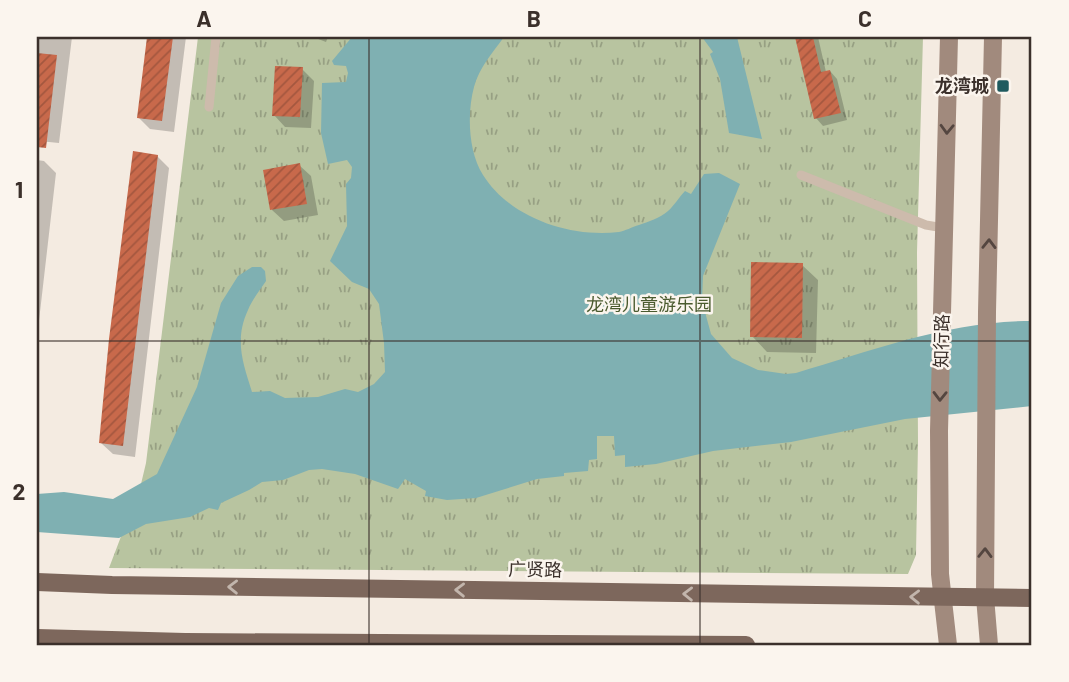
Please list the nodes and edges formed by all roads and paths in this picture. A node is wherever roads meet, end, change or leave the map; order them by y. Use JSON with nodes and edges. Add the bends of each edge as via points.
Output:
{"nodes":[{"id":1,"x":216,"y":37,"type":"edge"},
{"id":2,"x":949,"y":37,"type":"edge"},
{"id":3,"x":993,"y":37,"type":"edge"},
{"id":4,"x":209,"y":107,"type":"dead end"},
{"id":5,"x":800,"y":175,"type":"dead end"},
{"id":6,"x":944,"y":228,"type":"junction"},
{"id":7,"x":37,"y":582,"type":"edge"},
{"id":8,"x":943,"y":597,"type":"junction"},
{"id":9,"x":985,"y":597,"type":"junction"},
{"id":10,"x":1032,"y":598,"type":"edge"},
{"id":11,"x":37,"y":638,"type":"edge"},
{"id":12,"x":746,"y":645,"type":"edge"},
{"id":13,"x":948,"y":645,"type":"edge"},
{"id":14,"x":989,"y":645,"type":"edge"}],
"edges":[{"from":1,"to":4,"type":"lane"},
{"from":2,"to":6,"type":"main road","name":"知行路","one_way":true},
{"from":9,"to":3,"type":"main road","one_way":true},
{"from":5,"to":6,"type":"lane"},
{"from":6,"to":8,"type":"main road","name":"知行路","one_way":true,"via":[[939,431]]},
{"from":8,"to":7,"type":"main road","name":"广贤路","one_way":true},
{"from":8,"to":9,"type":"main road","name":"广贤路"},
{"from":8,"to":13,"type":"main road","name":"知行路"},
{"from":9,"to":10,"type":"main road","name":"广贤路"},
{"from":9,"to":14,"type":"main road"},
{"from":11,"to":12,"type":"main road"}]}
